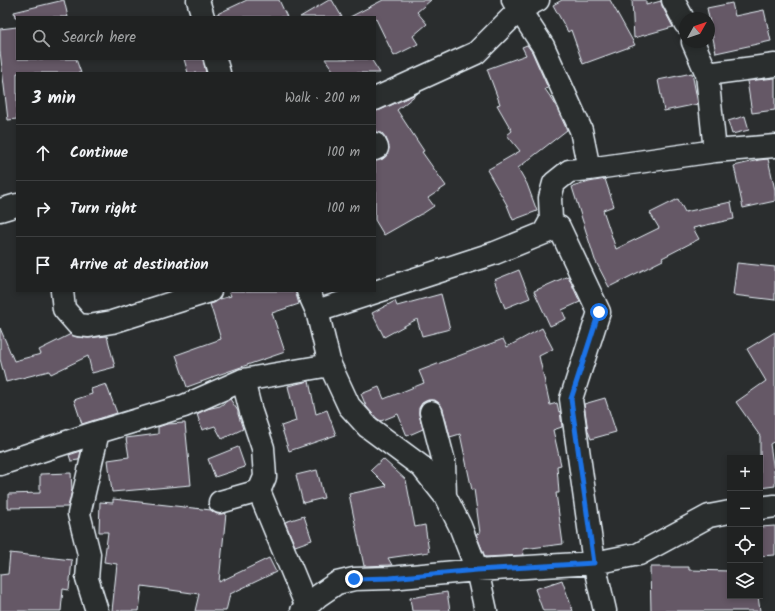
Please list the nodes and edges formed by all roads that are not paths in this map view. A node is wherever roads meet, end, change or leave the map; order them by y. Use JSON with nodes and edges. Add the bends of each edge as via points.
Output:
{"nodes":[{"id":1,"x":198,"y":0,"type":"edge"},
{"id":2,"x":673,"y":0,"type":"edge"},
{"id":3,"x":523,"y":3,"type":"edge"},
{"id":4,"x":679,"y":12,"type":"edge"},
{"id":5,"x":203,"y":16,"type":"edge"},
{"id":6,"x":696,"y":48,"type":"edge"},
{"id":7,"x":215,"y":60,"type":"edge"},
{"id":8,"x":775,"y":65,"type":"edge"},
{"id":9,"x":219,"y":72,"type":"edge"},
{"id":10,"x":707,"y":74,"type":"junction"},
{"id":11,"x":376,"y":99,"type":"edge"},
{"id":12,"x":775,"y":146,"type":"edge"},
{"id":13,"x":715,"y":151,"type":"junction"},
{"id":14,"x":589,"y":169,"type":"junction"},
{"id":15,"x":16,"y":205,"type":"edge"},
{"id":16,"x":0,"y":210,"type":"edge"},
{"id":17,"x":559,"y":228,"type":"junction"},
{"id":18,"x":62,"y":292,"type":"edge"},
{"id":19,"x":203,"y":292,"type":"edge"},
{"id":20,"x":308,"y":292,"type":"edge"},
{"id":21,"x":375,"y":292,"type":"edge"},
{"id":22,"x":376,"y":292,"type":"edge"},
{"id":23,"x":167,"y":297,"type":"edge"},
{"id":24,"x":317,"y":311,"type":"junction"},
{"id":25,"x":330,"y":366,"type":"junction"},
{"id":26,"x":243,"y":380,"type":"junction"},
{"id":27,"x":431,"y":412,"type":"dead end"},
{"id":28,"x":98,"y":432,"type":"junction"},
{"id":29,"x":0,"y":464,"type":"edge"},
{"id":30,"x":259,"y":491,"type":"junction"},
{"id":31,"x":445,"y":496,"type":"junction"},
{"id":32,"x":220,"y":502,"type":"dead end"},
{"id":33,"x":775,"y":506,"type":"edge"},
{"id":34,"x":763,"y":508,"type":"edge"},
{"id":35,"x":727,"y":513,"type":"edge"},
{"id":36,"x":594,"y":563,"type":"junction"},
{"id":37,"x":477,"y":570,"type":"junction"},
{"id":38,"x":305,"y":609,"type":"edge"},
{"id":39,"x":97,"y":611,"type":"edge"},
{"id":40,"x":486,"y":611,"type":"edge"},
{"id":41,"x":605,"y":611,"type":"edge"}],
"edges":[{"from":1,"to":5,"type":"street"},
{"from":2,"to":4,"type":"street"},
{"from":3,"to":11,"type":"street","via":[[476,53]]},
{"from":3,"to":14,"type":"street","via":[[582,130]]},
{"from":6,"to":10,"type":"street"},
{"from":7,"to":9,"type":"street"},
{"from":8,"to":10,"type":"street"},
{"from":10,"to":13,"type":"street"},
{"from":12,"to":13,"type":"street"},
{"from":13,"to":14,"type":"street"},
{"from":14,"to":17,"type":"street","via":[[570,171],[554,183],[550,198],[551,220],[546,229]]},
{"from":15,"to":16,"type":"street"},
{"from":17,"to":22,"type":"street","via":[[495,253]]},
{"from":17,"to":36,"type":"street","via":[[599,312],[571,399]]},
{"from":18,"to":23,"type":"street","via":[[64,309],[78,325],[89,326],[112,322]]},
{"from":19,"to":23,"type":"street"},
{"from":20,"to":24,"type":"street"},
{"from":21,"to":24,"type":"street"},
{"from":24,"to":25,"type":"street"},
{"from":25,"to":26,"type":"street"},
{"from":25,"to":31,"type":"street","via":[[349,406],[368,427],[422,466]]},
{"from":26,"to":28,"type":"street","via":[[184,406]]},
{"from":26,"to":30,"type":"street","via":[[263,448],[265,477]]},
{"from":27,"to":31,"type":"street","via":[[444,462]]},
{"from":28,"to":29,"type":"street"},
{"from":28,"to":39,"type":"street","via":[[79,514],[89,554],[87,579]]},
{"from":30,"to":32,"type":"street"},
{"from":30,"to":38,"type":"street"},
{"from":31,"to":37,"type":"street"},
{"from":33,"to":34,"type":"street"},
{"from":35,"to":36,"type":"street","via":[[709,516],[639,554]]},
{"from":36,"to":37,"type":"street"},
{"from":36,"to":41,"type":"street"},
{"from":37,"to":38,"type":"street","via":[[354,579],[337,583]]},
{"from":37,"to":40,"type":"street"}]}
